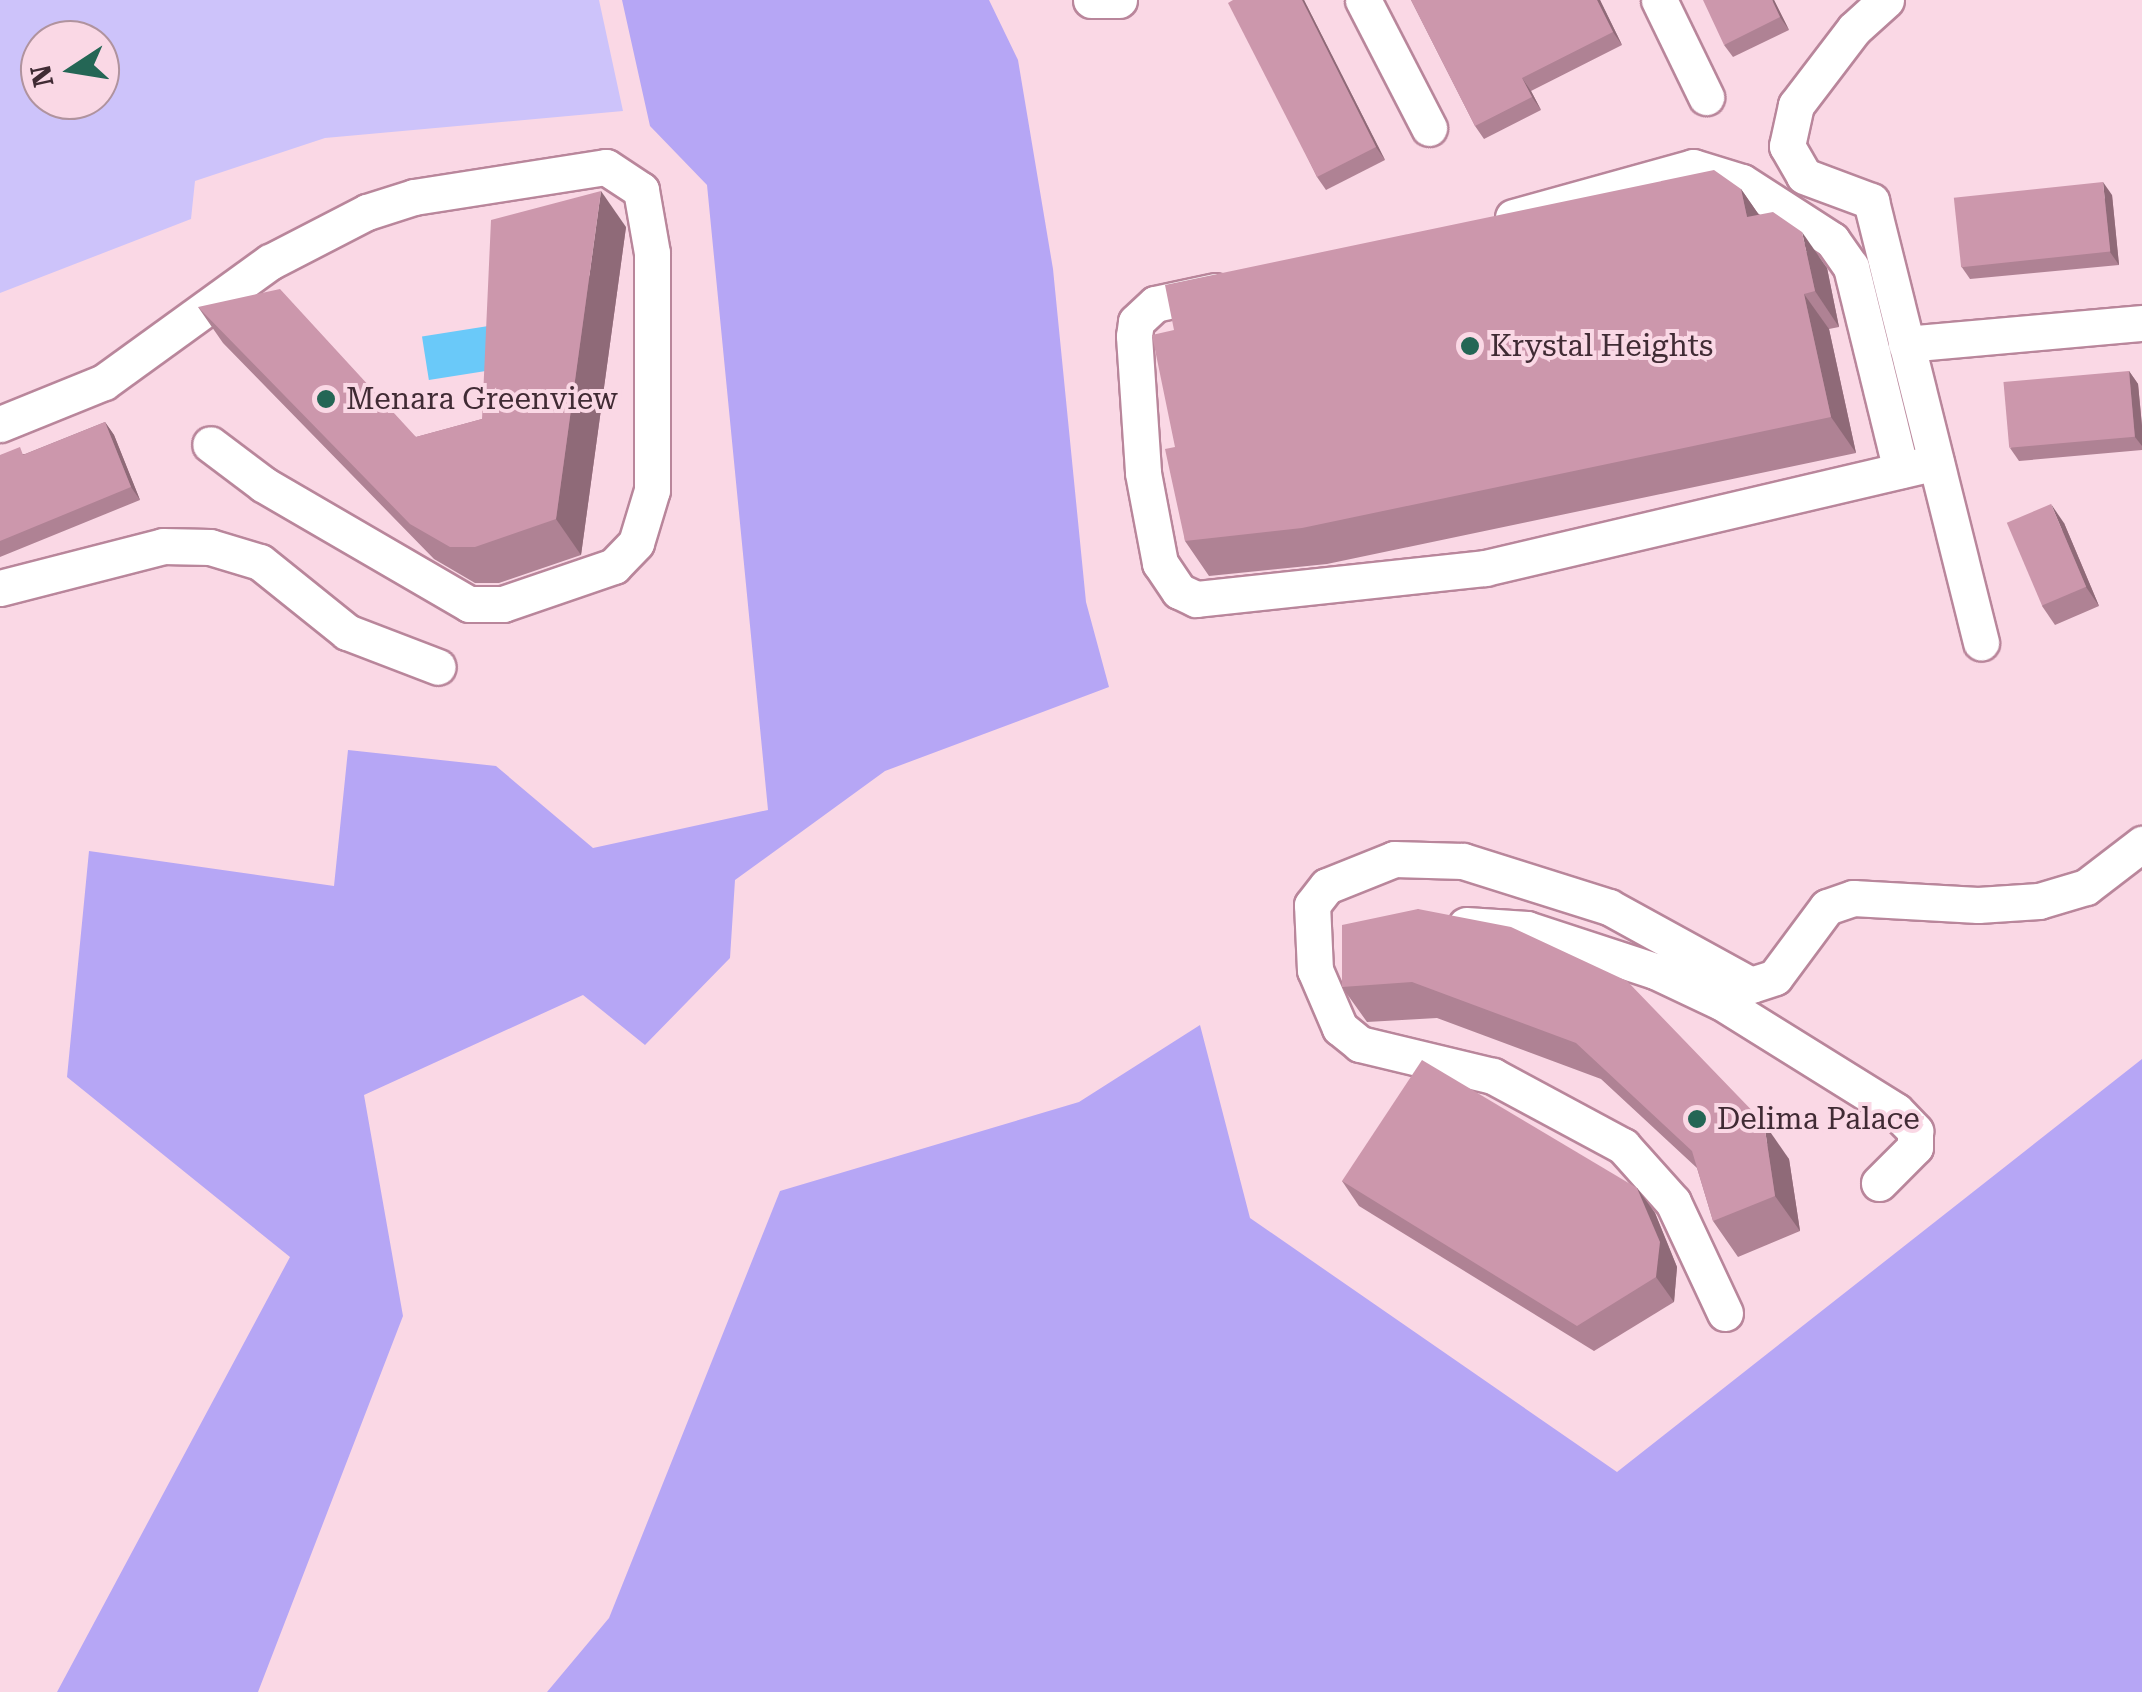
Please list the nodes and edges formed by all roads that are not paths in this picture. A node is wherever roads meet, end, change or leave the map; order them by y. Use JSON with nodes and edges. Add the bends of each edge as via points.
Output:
{"nodes":[{"id":1,"x":1091,"y":0,"type":"edge"},
{"id":2,"x":1119,"y":0,"type":"edge"},
{"id":3,"x":1363,"y":0,"type":"edge"},
{"id":4,"x":1658,"y":0,"type":"edge"},
{"id":5,"x":1886,"y":0,"type":"edge"},
{"id":6,"x":1706,"y":97,"type":"dead end"},
{"id":7,"x":1429,"y":128,"type":"dead end"},
{"id":8,"x":1488,"y":225,"type":"edge"},
{"id":9,"x":1246,"y":284,"type":"edge"},
{"id":10,"x":2142,"y":322,"type":"edge"},
{"id":11,"x":1906,"y":344,"type":"junction"},
{"id":12,"x":0,"y":424,"type":"edge"},
{"id":13,"x":210,"y":444,"type":"dead end"},
{"id":14,"x":1918,"y":466,"type":"junction"},
{"id":15,"x":0,"y":588,"type":"edge"},
{"id":16,"x":1981,"y":642,"type":"dead end"},
{"id":17,"x":438,"y":667,"type":"dead end"},
{"id":18,"x":2142,"y":844,"type":"edge"},
{"id":19,"x":1426,"y":927,"type":"edge"},
{"id":20,"x":1350,"y":942,"type":"edge"},
{"id":21,"x":1313,"y":949,"type":"junction"},
{"id":22,"x":1879,"y":1183,"type":"dead end"},
{"id":23,"x":1724,"y":1313,"type":"dead end"}],
"edges":[{"from":1,"to":2,"type":"street"},
{"from":3,"to":7,"type":"street"},
{"from":4,"to":6,"type":"street"},
{"from":5,"to":11,"type":"street","via":[[1854,29],[1796,105],[1787,146],[1804,176],[1871,201]]},
{"from":8,"to":14,"type":"street","via":[[1667,169],[1693,166],[1742,182],[1846,255]]},
{"from":9,"to":14,"type":"street","via":[[1155,304],[1136,322],[1143,473],[1160,562],[1179,591],[1196,599],[1485,568]]},
{"from":10,"to":11,"type":"street"},
{"from":11,"to":14,"type":"street"},
{"from":12,"to":13,"type":"street","via":[[104,382],[270,262],[366,212],[414,197],[606,167],[641,190],[652,253],[652,490],[636,544],[614,566],[503,604],[469,604],[263,484]]},
{"from":14,"to":16,"type":"street"},
{"from":15,"to":17,"type":"street","via":[[163,546],[210,547],[260,562],[346,632]]},
{"from":18,"to":21,"type":"street","via":[[2086,886],[2039,901],[1853,898],[1827,908],[1764,983],[1740,982],[1610,907],[1554,885],[1432,858],[1394,860],[1326,886],[1312,905]]},
{"from":19,"to":22,"type":"street","via":[[1527,929],[1656,971],[1721,1002],[1896,1111],[1914,1131],[1915,1147]]},
{"from":20,"to":21,"type":"street"},
{"from":21,"to":23,"type":"street","via":[[1326,1006],[1360,1044],[1493,1076],[1623,1146],[1673,1202]]}]}
